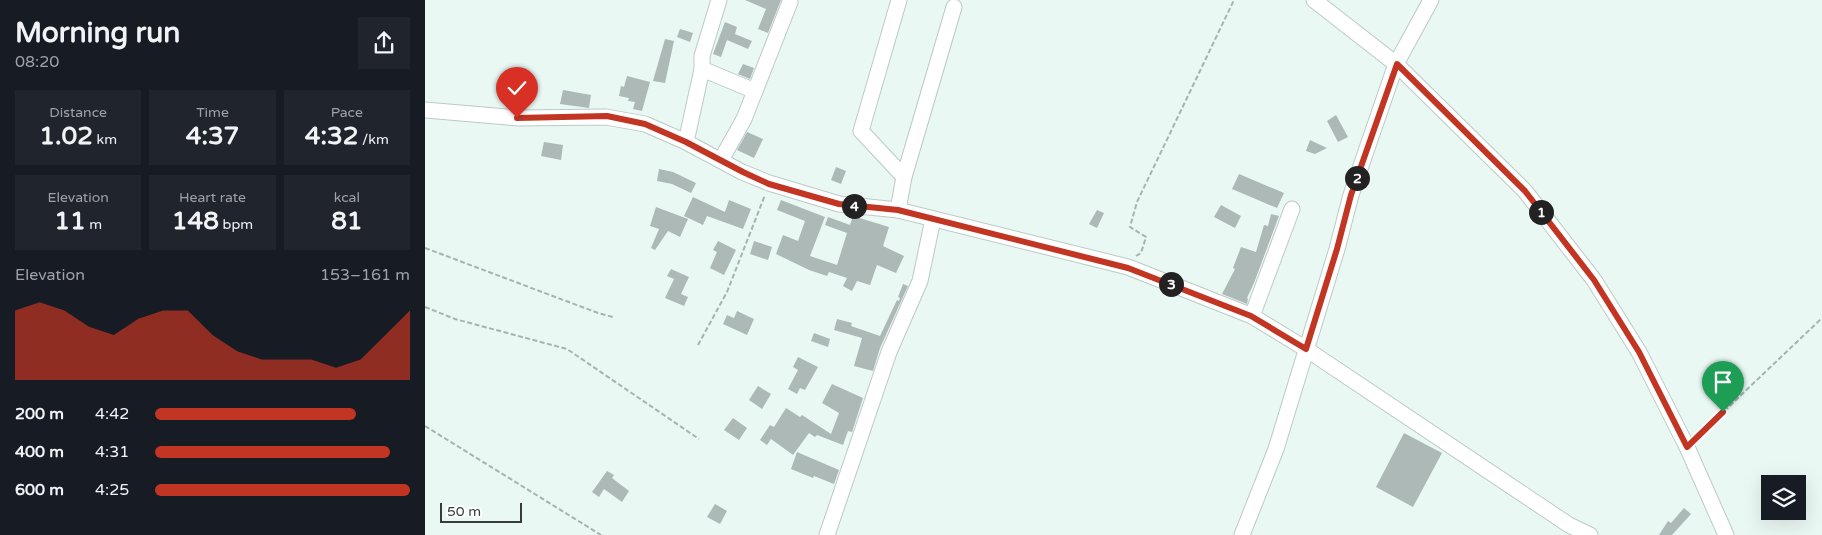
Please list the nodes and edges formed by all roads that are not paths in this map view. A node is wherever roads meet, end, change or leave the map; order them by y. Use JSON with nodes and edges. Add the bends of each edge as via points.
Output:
{"nodes":[{"id":1,"x":719,"y":0,"type":"edge"},
{"id":2,"x":899,"y":0,"type":"edge"},
{"id":3,"x":1314,"y":0,"type":"edge"},
{"id":4,"x":1431,"y":0,"type":"edge"},
{"id":5,"x":790,"y":2,"type":"dead end"},
{"id":6,"x":954,"y":7,"type":"dead end"},
{"id":7,"x":1397,"y":64,"type":"junction"},
{"id":8,"x":702,"y":69,"type":"junction"},
{"id":9,"x":755,"y":92,"type":"junction"},
{"id":10,"x":425,"y":110,"type":"edge"},
{"id":11,"x":686,"y":142,"type":"junction"},
{"id":12,"x":721,"y":160,"type":"junction"},
{"id":13,"x":904,"y":176,"type":"junction"},
{"id":14,"x":1292,"y":209,"type":"dead end"},
{"id":15,"x":898,"y":210,"type":"junction"},
{"id":16,"x":933,"y":219,"type":"junction"},
{"id":17,"x":1251,"y":316,"type":"junction"},
{"id":18,"x":1306,"y":349,"type":"junction"},
{"id":19,"x":1566,"y":530,"type":"edge"},
{"id":20,"x":827,"y":535,"type":"edge"},
{"id":21,"x":1243,"y":535,"type":"edge"},
{"id":22,"x":1590,"y":535,"type":"edge"},
{"id":23,"x":1726,"y":535,"type":"edge"}],
"edges":[{"from":1,"to":8,"type":"street","via":[[702,56]]},
{"from":2,"to":13,"type":"street","via":[[861,131]]},
{"from":3,"to":7,"type":"street"},
{"from":4,"to":7,"type":"street"},
{"from":5,"to":9,"type":"street"},
{"from":6,"to":13,"type":"street"},
{"from":7,"to":18,"type":"street","via":[[1351,195]]},
{"from":7,"to":23,"type":"street","via":[[1525,191],[1594,280],[1639,352],[1687,447]]},
{"from":8,"to":9,"type":"street"},
{"from":8,"to":11,"type":"street"},
{"from":9,"to":12,"type":"street"},
{"from":10,"to":11,"type":"street","via":[[517,118],[607,116],[645,124]]},
{"from":11,"to":12,"type":"street"},
{"from":12,"to":15,"type":"street","via":[[769,184],[839,204]]},
{"from":13,"to":15,"type":"street"},
{"from":14,"to":17,"type":"street"},
{"from":15,"to":16,"type":"street"},
{"from":16,"to":17,"type":"street","via":[[1128,268]]},
{"from":16,"to":20,"type":"street","via":[[920,281],[889,352]]},
{"from":17,"to":18,"type":"street"},
{"from":18,"to":19,"type":"street"},
{"from":18,"to":21,"type":"street","via":[[1277,449]]},
{"from":19,"to":22,"type":"street"}]}
